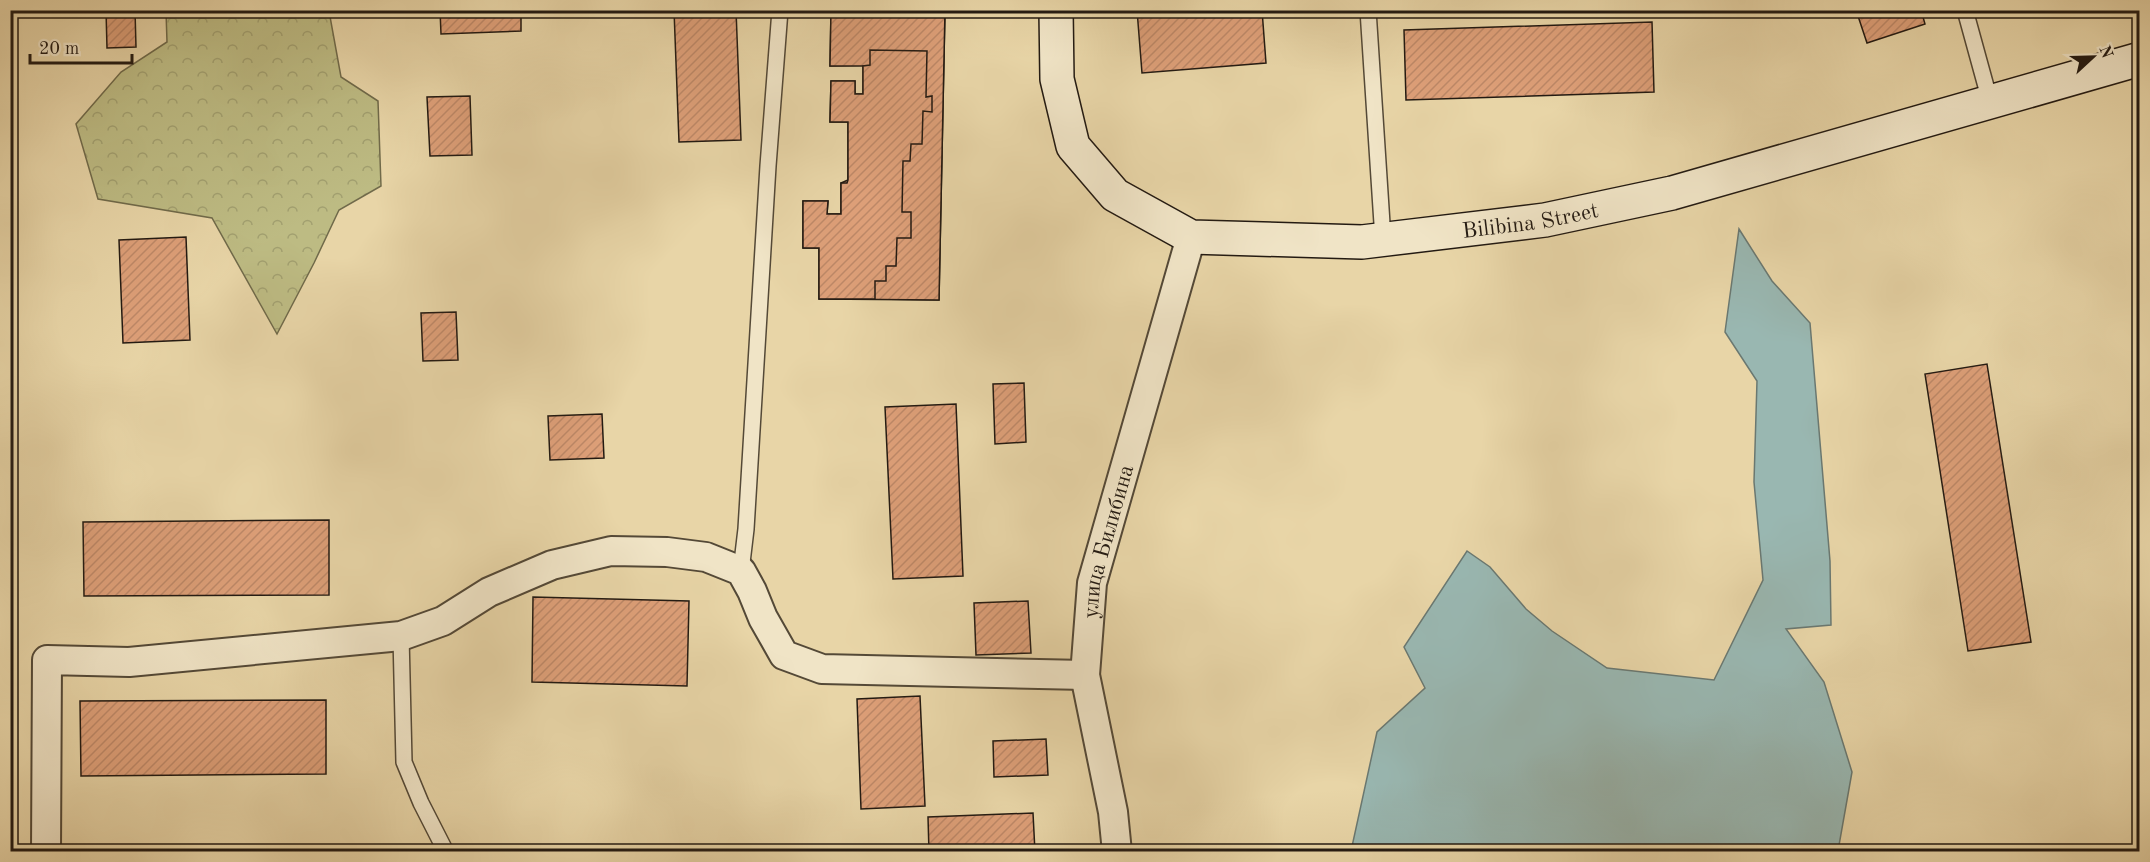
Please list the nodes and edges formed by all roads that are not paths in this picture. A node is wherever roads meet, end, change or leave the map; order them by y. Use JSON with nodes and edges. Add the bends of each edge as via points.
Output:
{"nodes":[{"id":1,"x":780,"y":10,"type":"edge"},
{"id":2,"x":1056,"y":10,"type":"edge"},
{"id":3,"x":1368,"y":10,"type":"edge"},
{"id":4,"x":1965,"y":10,"type":"edge"},
{"id":5,"x":2139,"y":60,"type":"edge"},
{"id":6,"x":1990,"y":101,"type":"junction"},
{"id":7,"x":1191,"y":237,"type":"junction"},
{"id":8,"x":1383,"y":239,"type":"junction"},
{"id":9,"x":741,"y":571,"type":"junction"},
{"id":10,"x":401,"y":636,"type":"junction"},
{"id":11,"x":1085,"y":675,"type":"junction"},
{"id":12,"x":46,"y":852,"type":"edge"},
{"id":13,"x":446,"y":852,"type":"edge"},
{"id":14,"x":1117,"y":852,"type":"edge"}],
"edges":[{"from":1,"to":9,"type":"lane"},
{"from":2,"to":7,"type":"main road","name":"Bilibina Street","via":[[1057,79],[1073,146],[1115,195]]},
{"from":3,"to":8,"type":"lane"},
{"from":4,"to":6,"type":"lane"},
{"from":5,"to":6,"type":"main road","name":"Bilibina Street"},
{"from":6,"to":8,"type":"main road","name":"Bilibina Street","via":[[1672,193],[1545,220]]},
{"from":7,"to":8,"type":"main road","name":"Bilibina Street","via":[[1362,242]]},
{"from":7,"to":11,"type":"street","name":"улица Билибина","via":[[1092,583]]},
{"from":9,"to":10,"type":"street","via":[[706,557],[610,551],[552,566],[489,592],[443,621]]},
{"from":9,"to":11,"type":"street","via":[[784,655],[822,669]]},
{"from":10,"to":12,"type":"street","via":[[129,662],[47,660]]},
{"from":10,"to":13,"type":"lane","via":[[404,762]]},
{"from":11,"to":14,"type":"street","name":"улица Билибина","via":[[1113,812]]}]}
